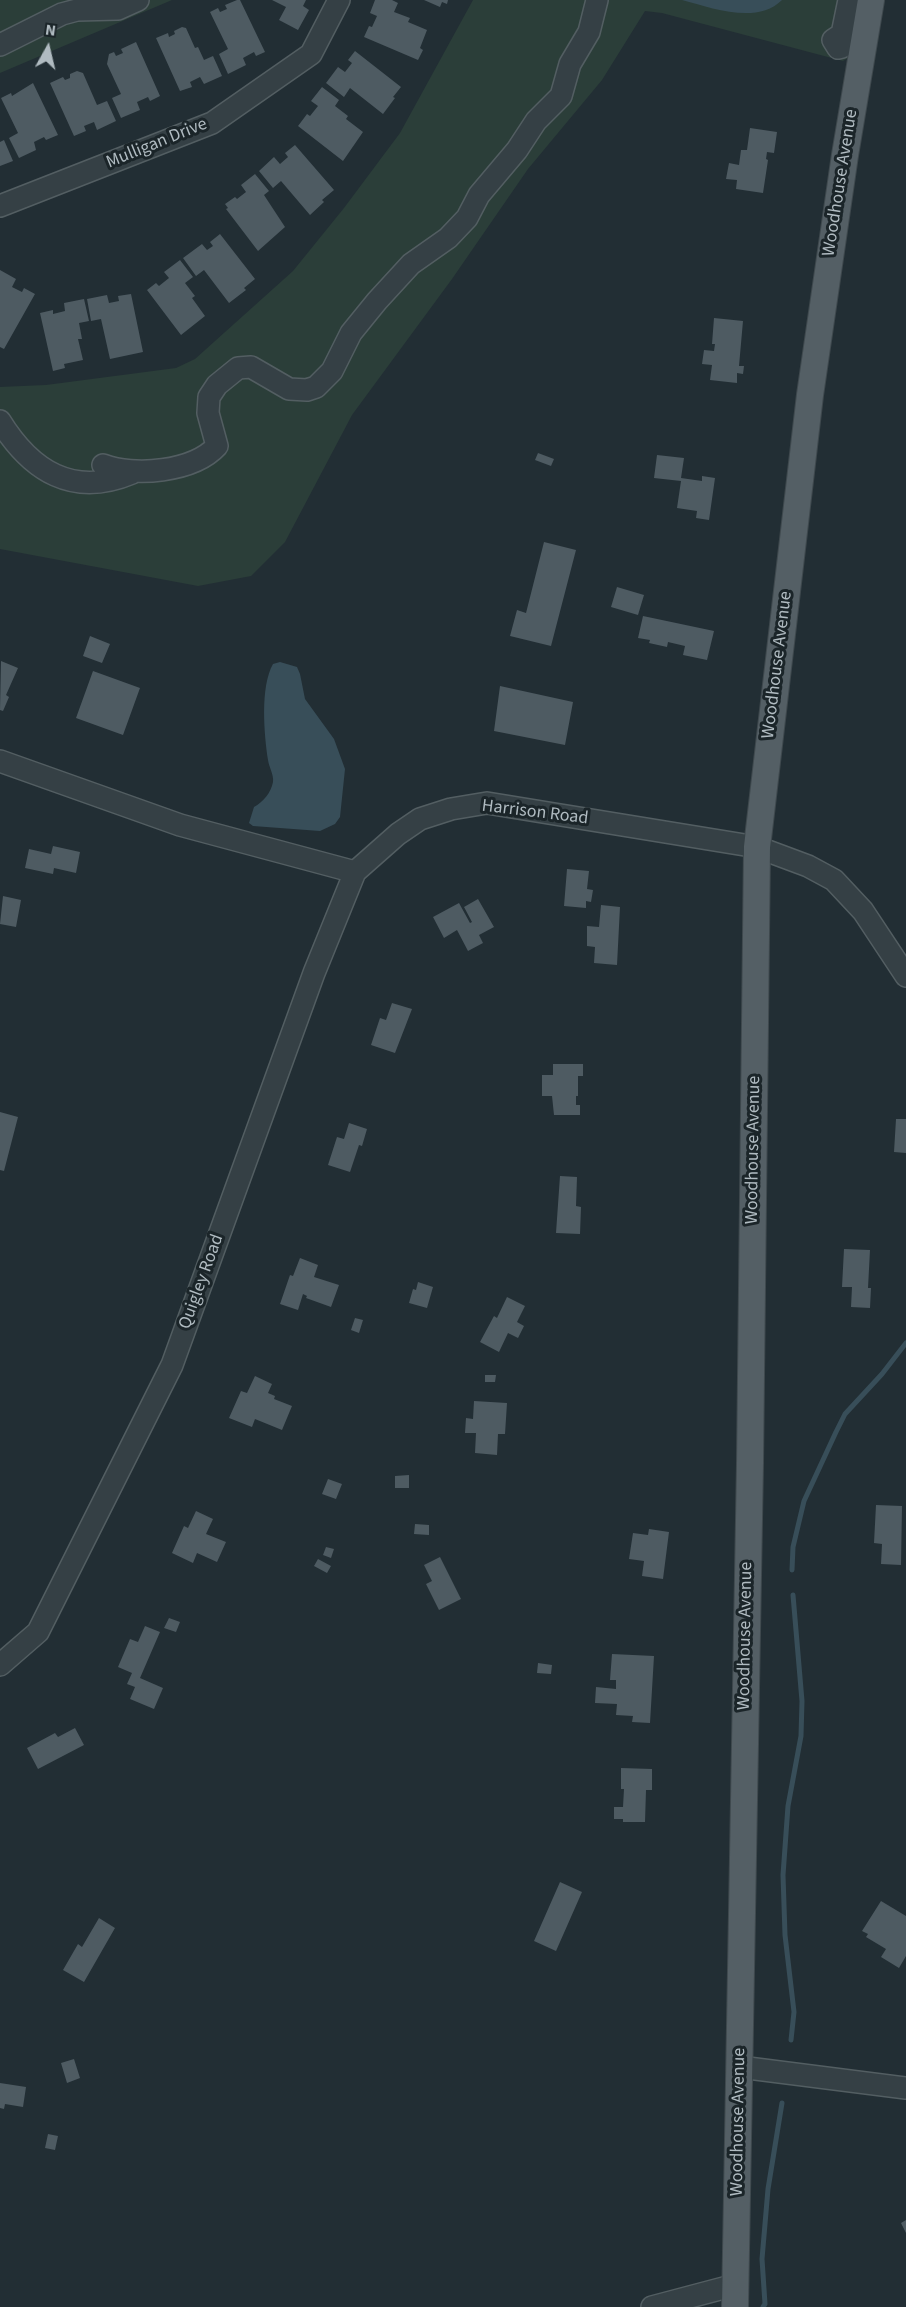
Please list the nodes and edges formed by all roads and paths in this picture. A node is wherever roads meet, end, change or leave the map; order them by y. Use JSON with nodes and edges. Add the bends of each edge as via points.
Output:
{"nodes":[{"id":1,"x":138,"y":0,"type":"edge"},
{"id":2,"x":339,"y":0,"type":"edge"},
{"id":3,"x":597,"y":0,"type":"edge"},
{"id":4,"x":849,"y":0,"type":"edge"},
{"id":5,"x":871,"y":0,"type":"edge"},
{"id":6,"x":842,"y":34,"type":"dead end"},
{"id":7,"x":0,"y":45,"type":"edge"},
{"id":8,"x":0,"y":206,"type":"edge"},
{"id":9,"x":0,"y":421,"type":"edge"},
{"id":10,"x":103,"y":465,"type":"dead end"},
{"id":11,"x":135,"y":471,"type":"junction"},
{"id":12,"x":0,"y":761,"type":"edge"},
{"id":13,"x":757,"y":847,"type":"junction"},
{"id":14,"x":355,"y":872,"type":"junction"},
{"id":15,"x":906,"y":976,"type":"edge"},
{"id":16,"x":0,"y":1665,"type":"edge"},
{"id":17,"x":740,"y":2067,"type":"junction"},
{"id":18,"x":906,"y":2088,"type":"edge"},
{"id":19,"x":735,"y":2296,"type":"edge"},
{"id":20,"x":652,"y":2307,"type":"edge"}],
"edges":[{"from":1,"to":7,"type":"street","via":[[118,9],[62,14]]},
{"from":2,"to":8,"type":"street","name":"Mulligan Drive","via":[[310,54],[212,123]]},
{"from":3,"to":11,"type":"street","via":[[589,32],[577,50],[556,103],[536,121],[457,230],[411,264],[359,321],[325,380],[299,391],[251,367],[238,368],[209,397],[208,413],[217,446],[211,454],[195,463]]},
{"from":4,"to":6,"type":"street"},
{"from":5,"to":13,"type":"main road","name":"Woodhouse Avenue","via":[[844,155],[810,395]]},
{"from":9,"to":11,"type":"street","via":[[28,458],[55,475],[96,482]]},
{"from":10,"to":11,"type":"street"},
{"from":12,"to":14,"type":"street","via":[[180,825]]},
{"from":13,"to":14,"type":"street","name":"Harrison Road","via":[[487,803],[420,819]]},
{"from":13,"to":15,"type":"street","name":"Harrison Road","via":[[834,880],[864,911]]},
{"from":13,"to":17,"type":"main road","name":"Woodhouse Avenue"},
{"from":14,"to":16,"type":"street","name":"Quigley Road","via":[[314,973],[172,1365],[38,1632]]},
{"from":17,"to":18,"type":"street"},
{"from":17,"to":19,"type":"main road","name":"Woodhouse Avenue"},
{"from":19,"to":20,"type":"street"}]}
